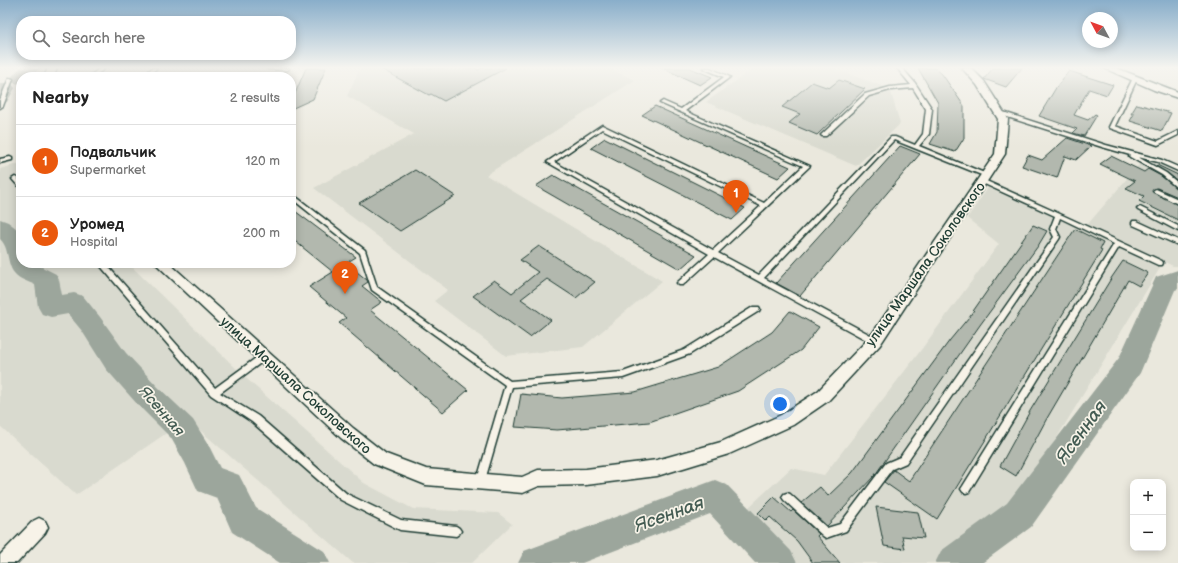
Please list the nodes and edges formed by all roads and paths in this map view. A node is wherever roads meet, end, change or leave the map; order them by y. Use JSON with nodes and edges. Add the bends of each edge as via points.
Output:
{"nodes":[{"id":1,"x":5,"y":94,"type":"edge"},
{"id":2,"x":704,"y":94,"type":"edge"},
{"id":3,"x":870,"y":94,"type":"edge"},
{"id":4,"x":919,"y":94,"type":"edge"},
{"id":5,"x":988,"y":94,"type":"edge"},
{"id":6,"x":1128,"y":94,"type":"edge"},
{"id":7,"x":663,"y":103,"type":"dead end"},
{"id":8,"x":0,"y":106,"type":"edge"},
{"id":9,"x":681,"y":111,"type":"junction"},
{"id":10,"x":1000,"y":114,"type":"junction"},
{"id":11,"x":1178,"y":133,"type":"edge"},
{"id":12,"x":824,"y":135,"type":"dead end"},
{"id":13,"x":916,"y":147,"type":"junction"},
{"id":14,"x":1121,"y":150,"type":"junction"},
{"id":15,"x":10,"y":159,"type":"dead end"},
{"id":16,"x":0,"y":161,"type":"edge"},
{"id":17,"x":1178,"y":169,"type":"edge"},
{"id":18,"x":984,"y":178,"type":"junction"},
{"id":19,"x":1178,"y":186,"type":"edge"},
{"id":20,"x":1156,"y":191,"type":"dead end"},
{"id":21,"x":296,"y":199,"type":"edge"},
{"id":22,"x":1178,"y":202,"type":"edge"},
{"id":23,"x":765,"y":206,"type":"junction"},
{"id":24,"x":1140,"y":209,"type":"dead end"},
{"id":25,"x":1058,"y":215,"type":"junction"},
{"id":26,"x":1136,"y":223,"type":"dead end"},
{"id":27,"x":1178,"y":229,"type":"edge"},
{"id":28,"x":1118,"y":243,"type":"junction"},
{"id":29,"x":1178,"y":243,"type":"edge"},
{"id":30,"x":714,"y":254,"type":"junction"},
{"id":31,"x":1160,"y":263,"type":"dead end"},
{"id":32,"x":106,"y":268,"type":"edge"},
{"id":33,"x":165,"y":268,"type":"edge"},
{"id":34,"x":759,"y":278,"type":"junction"},
{"id":35,"x":681,"y":283,"type":"dead end"},
{"id":36,"x":756,"y":309,"type":"dead end"},
{"id":37,"x":874,"y":340,"type":"junction"},
{"id":38,"x":263,"y":357,"type":"junction"},
{"id":39,"x":509,"y":384,"type":"junction"},
{"id":40,"x":214,"y":393,"type":"junction"},
{"id":41,"x":481,"y":480,"type":"junction"},
{"id":42,"x":966,"y":489,"type":"dead end"},
{"id":43,"x":787,"y":497,"type":"dead end"},
{"id":44,"x":39,"y":526,"type":"dead end"},
{"id":45,"x":456,"y":531,"type":"dead end"},
{"id":46,"x":5,"y":563,"type":"edge"}],
"edges":[{"from":1,"to":8,"type":"lane"},
{"from":2,"to":9,"type":"lane"},
{"from":3,"to":12,"type":"lane"},
{"from":4,"to":13,"type":"lane","via":[[929,109],[926,134]]},
{"from":5,"to":10,"type":"street","name":"улица Маршала Соколовского"},
{"from":6,"to":11,"type":"lane","via":[[1112,127],[1158,143]]},
{"from":7,"to":9,"type":"lane"},
{"from":9,"to":23,"type":"lane","via":[[807,166]]},
{"from":10,"to":14,"type":"lane"},
{"from":10,"to":18,"type":"street","name":"улица Маршала Соколовского","via":[[1003,120],[1000,154]]},
{"from":13,"to":18,"type":"lane"},
{"from":13,"to":34,"type":"lane","via":[[893,138]]},
{"from":14,"to":17,"type":"lane"},
{"from":14,"to":19,"type":"lane","via":[[1164,174]]},
{"from":15,"to":16,"type":"lane"},
{"from":18,"to":25,"type":"lane"},
{"from":18,"to":37,"type":"street","name":"улица Маршала Соколовского"},
{"from":20,"to":22,"type":"lane"},
{"from":21,"to":39,"type":"lane","via":[[363,252],[374,288]]},
{"from":23,"to":30,"type":"lane"},
{"from":23,"to":30,"type":"lane","via":[[602,127],[550,162]]},
{"from":24,"to":27,"type":"lane"},
{"from":25,"to":28,"type":"lane"},
{"from":25,"to":43,"type":"lane","via":[[1053,229],[1057,237],[903,460],[889,466],[843,528],[826,534]]},
{"from":26,"to":29,"type":"lane"},
{"from":28,"to":31,"type":"lane"},
{"from":28,"to":42,"type":"lane"},
{"from":30,"to":34,"type":"lane"},
{"from":30,"to":35,"type":"lane"},
{"from":32,"to":40,"type":"lane"},
{"from":33,"to":38,"type":"street","name":"улица Маршала Соколовского"},
{"from":34,"to":37,"type":"lane"},
{"from":36,"to":39,"type":"lane","via":[[687,352],[623,375]]},
{"from":37,"to":41,"type":"street","name":"улица Маршала Соколовского","via":[[823,396],[787,420],[723,449],[657,468],[586,477],[538,478],[523,485]]},
{"from":38,"to":40,"type":"lane"},
{"from":38,"to":41,"type":"street","name":"улица Маршала Соколовского","via":[[347,433],[380,459],[426,477]]},
{"from":39,"to":41,"type":"lane"},
{"from":40,"to":45,"type":"lane","via":[[255,419],[344,496],[400,526]]},
{"from":44,"to":46,"type":"street"}]}
